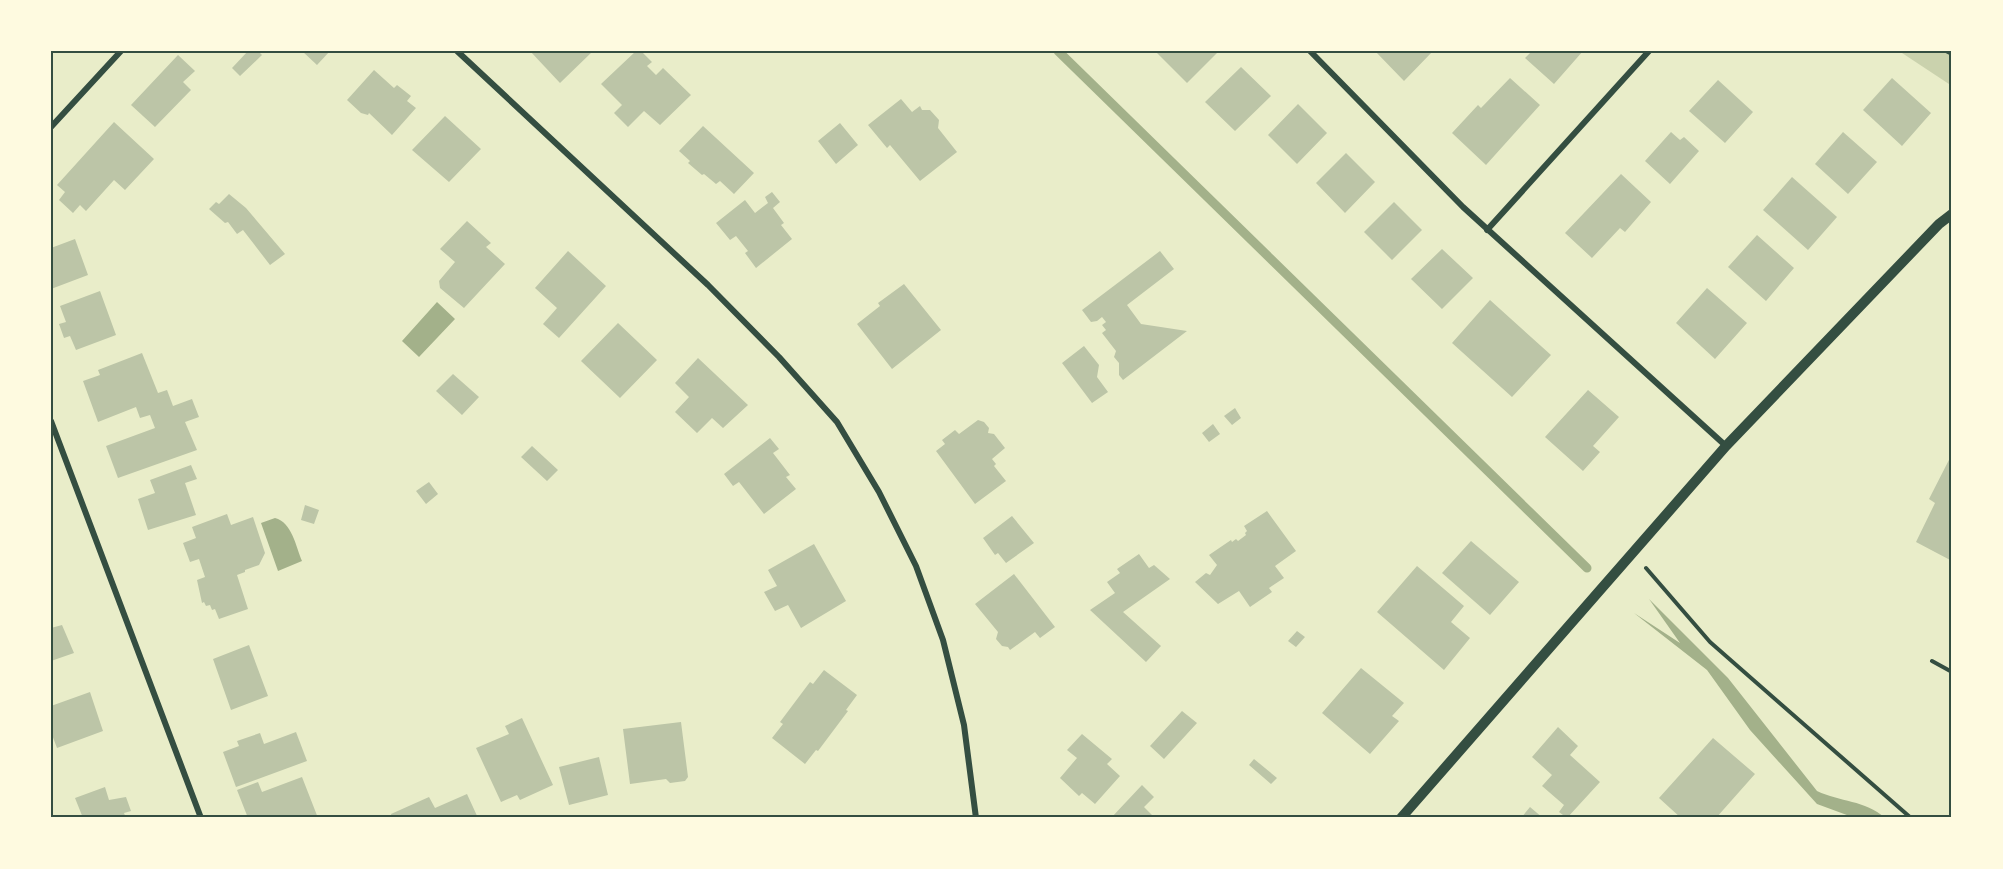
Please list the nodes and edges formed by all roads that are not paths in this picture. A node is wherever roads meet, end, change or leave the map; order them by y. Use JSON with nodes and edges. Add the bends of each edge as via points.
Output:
{"nodes":[{"id":1,"x":121,"y":51,"type":"edge"},
{"id":2,"x":457,"y":51,"type":"edge"},
{"id":3,"x":1310,"y":51,"type":"edge"},
{"id":4,"x":1649,"y":51,"type":"edge"},
{"id":5,"x":51,"y":127,"type":"edge"},
{"id":6,"x":1952,"y":214,"type":"edge"},
{"id":7,"x":1487,"y":230,"type":"junction"},
{"id":8,"x":51,"y":421,"type":"edge"},
{"id":9,"x":1726,"y":446,"type":"junction"},
{"id":10,"x":201,"y":818,"type":"edge"},
{"id":11,"x":976,"y":818,"type":"edge"},
{"id":12,"x":1401,"y":818,"type":"edge"}],
"edges":[{"from":1,"to":5,"type":"street"},
{"from":2,"to":11,"type":"street","via":[[708,285],[837,422],[879,492],[916,566],[943,640],[964,725]]},
{"from":3,"to":7,"type":"street"},
{"from":4,"to":7,"type":"street"},
{"from":6,"to":9,"type":"street"},
{"from":7,"to":9,"type":"street"},
{"from":8,"to":10,"type":"street"},
{"from":9,"to":12,"type":"street"}]}
